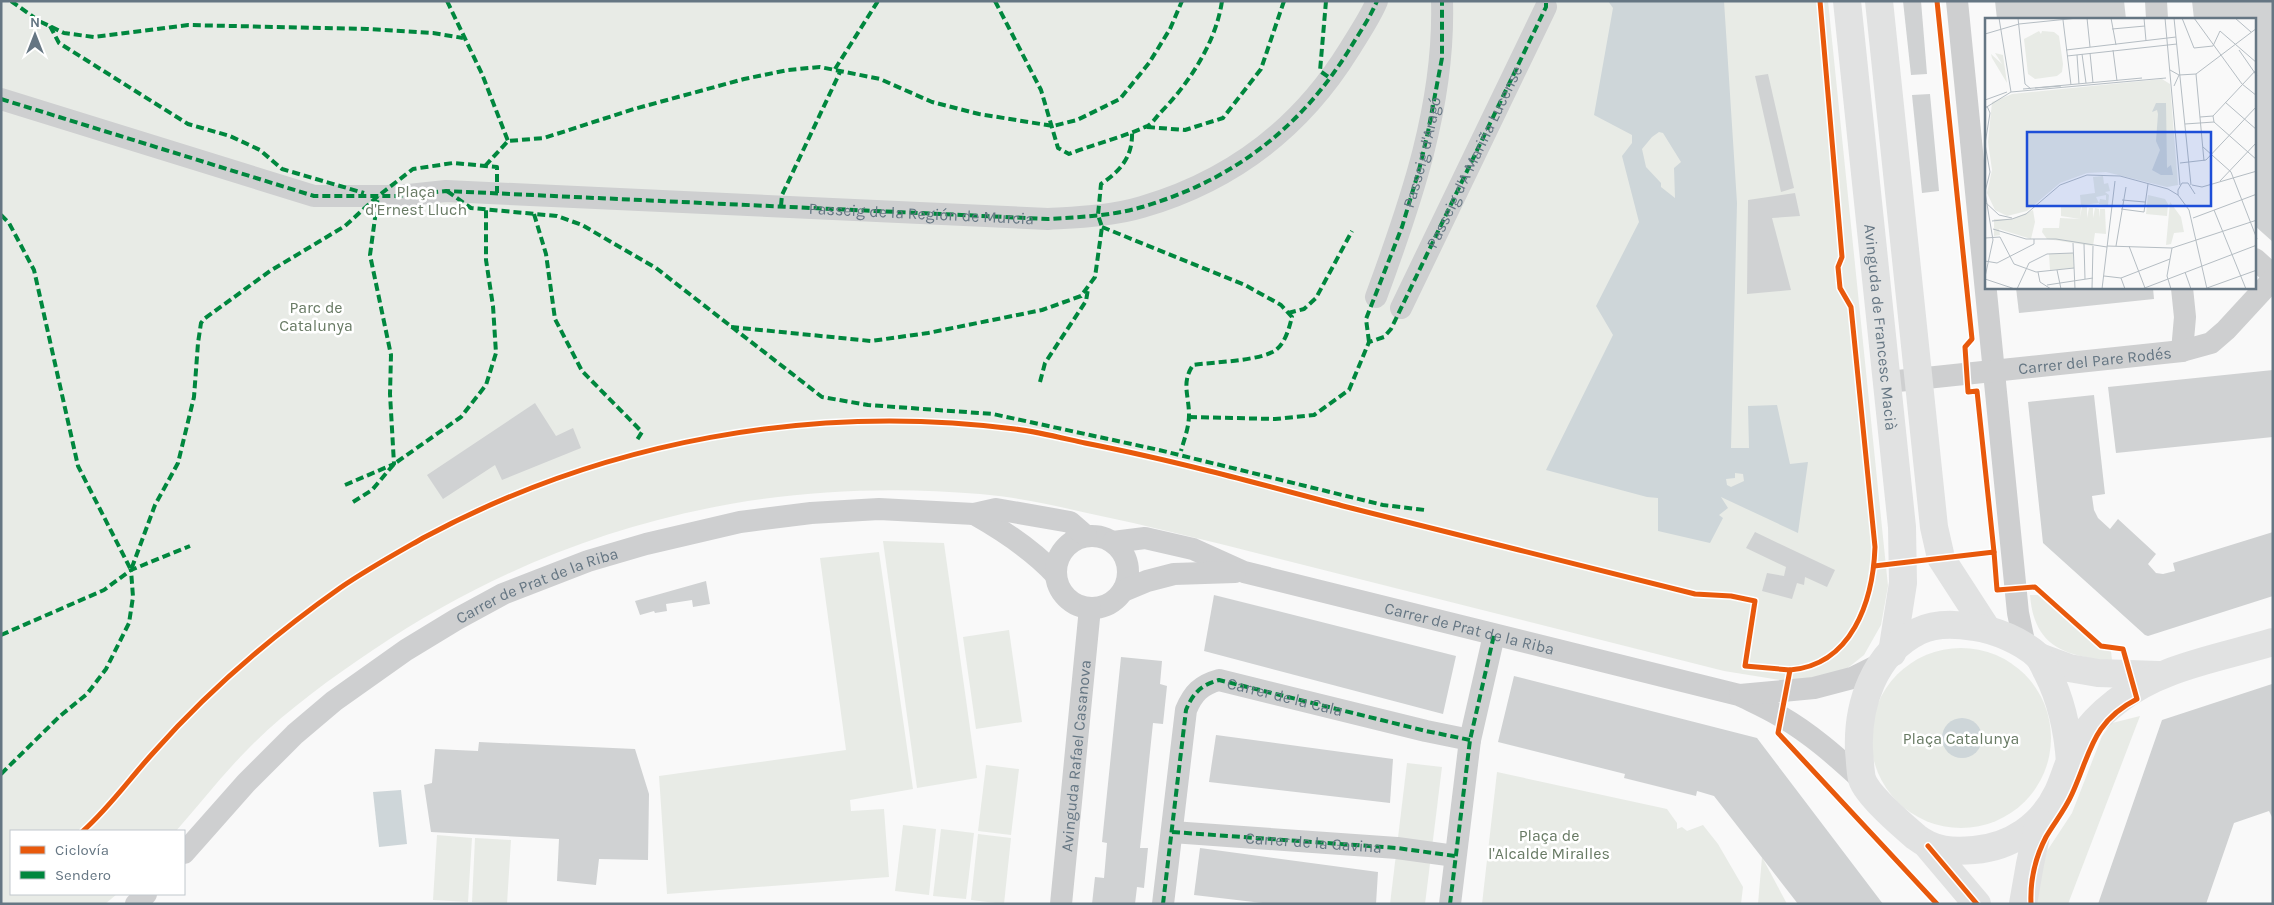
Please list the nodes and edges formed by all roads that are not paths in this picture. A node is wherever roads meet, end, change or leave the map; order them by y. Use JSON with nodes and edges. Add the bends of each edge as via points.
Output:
{"nodes":[{"id":1,"x":1377,"y":1,"type":"edge"},
{"id":2,"x":1442,"y":1,"type":"edge"},
{"id":3,"x":1846,"y":1,"type":"edge"},
{"id":4,"x":1879,"y":1,"type":"edge"},
{"id":5,"x":1957,"y":1,"type":"edge"},
{"id":6,"x":2156,"y":1,"type":"edge"},
{"id":7,"x":1546,"y":7,"type":"dead end"},
{"id":8,"x":2157,"y":18,"type":"edge"},
{"id":9,"x":1,"y":99,"type":"edge"},
{"id":10,"x":2256,"y":260,"type":"edge"},
{"id":11,"x":2273,"y":275,"type":"edge"},
{"id":12,"x":2273,"y":279,"type":"edge"},
{"id":13,"x":1985,"y":280,"type":"edge"},
{"id":14,"x":1986,"y":289,"type":"edge"},
{"id":15,"x":2182,"y":289,"type":"edge"},
{"id":16,"x":1376,"y":297,"type":"dead end"},
{"id":17,"x":1402,"y":308,"type":"dead end"},
{"id":18,"x":2182,"y":350,"type":"junction"},
{"id":19,"x":1994,"y":370,"type":"junction"},
{"id":20,"x":1919,"y":378,"type":"junction"},
{"id":21,"x":1888,"y":382,"type":"junction"},
{"id":22,"x":974,"y":514,"type":"junction"},
{"id":23,"x":1086,"y":536,"type":"junction"},
{"id":24,"x":1113,"y":542,"type":"junction"},
{"id":25,"x":1244,"y":572,"type":"junction"},
{"id":26,"x":1056,"y":576,"type":"junction"},
{"id":27,"x":1123,"y":592,"type":"junction"},
{"id":28,"x":1090,"y":608,"type":"junction"},
{"id":29,"x":1987,"y":629,"type":"junction"},
{"id":30,"x":1494,"y":634,"type":"junction"},
{"id":31,"x":2273,"y":642,"type":"edge"},
{"id":32,"x":2032,"y":652,"type":"junction"},
{"id":33,"x":1888,"y":657,"type":"junction"},
{"id":34,"x":2159,"y":675,"type":"junction"},
{"id":35,"x":1739,"y":695,"type":"junction"},
{"id":36,"x":1470,"y":740,"type":"junction"},
{"id":37,"x":2070,"y":763,"type":"junction"},
{"id":38,"x":1862,"y":780,"type":"junction"},
{"id":39,"x":2039,"y":822,"type":"junction"},
{"id":40,"x":1172,"y":832,"type":"junction"},
{"id":41,"x":1928,"y":846,"type":"junction"},
{"id":42,"x":185,"y":853,"type":"edge"},
{"id":43,"x":1455,"y":856,"type":"junction"},
{"id":44,"x":145,"y":895,"type":"edge"},
{"id":45,"x":136,"y":904,"type":"edge"},
{"id":46,"x":1060,"y":904,"type":"edge"},
{"id":47,"x":1163,"y":904,"type":"edge"},
{"id":48,"x":1450,"y":904,"type":"edge"},
{"id":49,"x":1977,"y":904,"type":"edge"},
{"id":50,"x":2024,"y":904,"type":"edge"}],
"edges":[{"from":1,"to":9,"type":"street","name":"Passeig de la Región de Murcia","via":[[1338,68],[1313,100],[1283,130],[1242,163],[1189,190],[1141,207],[1089,217],[1048,219],[446,191],[314,196]]},
{"from":2,"to":16,"type":"street","name":"Passeig d'Aragó","via":[[1442,58],[1428,132],[1402,226]]},
{"from":3,"to":21,"type":"main road","name":"Avinguda de Francesc Macià"},
{"from":4,"to":20,"type":"main road","name":"Avinguda de Francesc Macià"},
{"from":5,"to":13,"type":"street"},
{"from":6,"to":8,"type":"street"},
{"from":7,"to":17,"type":"street","name":"Passeig d'A Mariña Lucense"},
{"from":10,"to":11,"type":"street"},
{"from":12,"to":18,"type":"street","name":"Carrer del Pare Rodés","via":[[2211,343]]},
{"from":14,"to":19,"type":"street"},
{"from":15,"to":18,"type":"street","via":[[2185,318]]},
{"from":18,"to":19,"type":"street","name":"Carrer del Pare Rodés"},
{"from":19,"to":20,"type":"street","name":"Carrer del Pare Rodés"},
{"from":19,"to":32,"type":"street","via":[[2018,613]]},
{"from":20,"to":21,"type":"street","name":"Carrer del Pare Rodés"},
{"from":20,"to":29,"type":"main road","name":"Avinguda de Francesc Macià","via":[[1936,542],[1941,558]]},
{"from":21,"to":33,"type":"main road","name":"Avinguda de Francesc Macià","via":[[1904,562]]},
{"from":22,"to":23,"type":"street","name":"Carrer de Prat de la Riba","via":[[996,509],[1043,516],[1070,522]]},
{"from":22,"to":26,"type":"street","name":"Carrer de Prat de la Riba","via":[[1040,557]]},
{"from":22,"to":42,"type":"street","name":"Carrer de Prat de la Riba","via":[[879,509],[740,522],[588,561],[503,594],[406,650],[334,701],[246,783]]},
{"from":23,"to":24,"type":"street","via":[[1096,535]]},
{"from":23,"to":26,"type":"street","via":[[1068,545],[1061,554]]},
{"from":24,"to":25,"type":"street","name":"Carrer de Prat de la Riba","via":[[1145,538],[1193,550]]},
{"from":24,"to":27,"type":"street","via":[[1121,550],[1128,570]]},
{"from":25,"to":27,"type":"street","name":"Carrer de Prat de la Riba","via":[[1174,574]]},
{"from":25,"to":30,"type":"street","name":"Carrer de Prat de la Riba"},
{"from":26,"to":28,"type":"street","via":[[1071,601]]},
{"from":27,"to":28,"type":"street","via":[[1114,601]]},
{"from":28,"to":46,"type":"street","name":"Avinguda Rafael Casanova"},
{"from":29,"to":32,"type":"main road"},
{"from":29,"to":33,"type":"main road","via":[[1960,624],[1919,631]]},
{"from":30,"to":35,"type":"street","name":"Carrer de Prat de la Riba"},
{"from":30,"to":36,"type":"street"},
{"from":31,"to":34,"type":"main road"},
{"from":32,"to":34,"type":"main road","via":[[2069,668],[2098,673]]},
{"from":32,"to":37,"type":"main road","via":[[2056,692],[2069,742]]},
{"from":33,"to":35,"type":"street","via":[[1852,678],[1814,688]]},
{"from":33,"to":38,"type":"main road","via":[[1873,678],[1862,709],[1859,744]]},
{"from":34,"to":37,"type":"main road","via":[[2115,702],[2079,741]]},
{"from":35,"to":38,"type":"street","via":[[1781,716]]},
{"from":36,"to":40,"type":"street","name":"Carrer de la Cala","via":[[1219,680],[1199,688],[1186,710]]},
{"from":36,"to":43,"type":"street"},
{"from":37,"to":39,"type":"main road"},
{"from":38,"to":41,"type":"main road","via":[[1881,805]]},
{"from":39,"to":41,"type":"main road","via":[[2012,840],[1985,849],[1956,851]]},
{"from":39,"to":50,"type":"main road"},
{"from":40,"to":43,"type":"street","name":"Carrer de la Gavina","via":[[1397,848]]},
{"from":40,"to":47,"type":"street","name":"Carrer de la Cala"},
{"from":41,"to":49,"type":"main road"},
{"from":43,"to":48,"type":"street"},
{"from":44,"to":45,"type":"street"}]}
